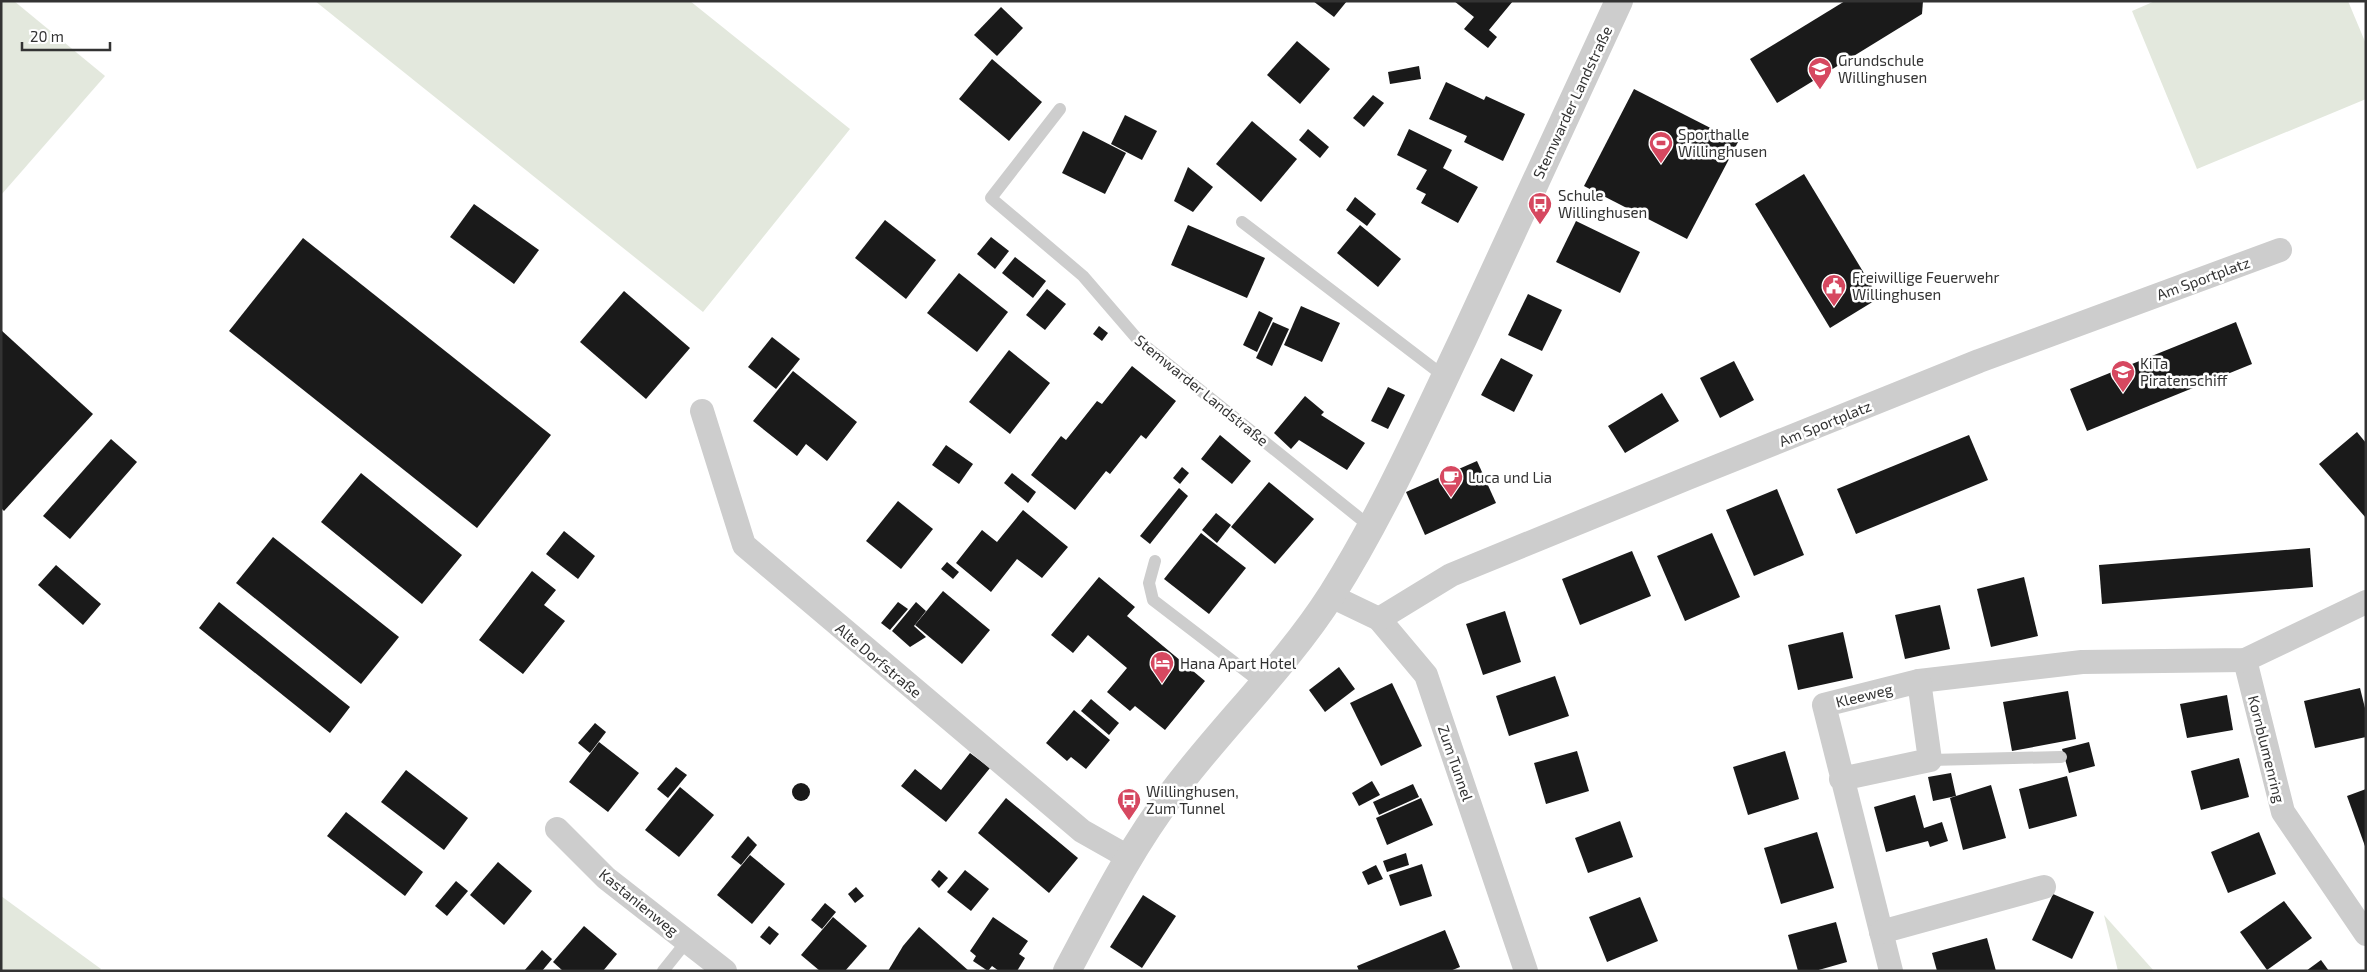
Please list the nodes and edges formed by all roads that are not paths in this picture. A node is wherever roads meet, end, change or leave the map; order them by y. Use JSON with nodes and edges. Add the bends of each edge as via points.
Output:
{"nodes":[{"id":1,"x":1619,"y":1,"type":"edge"},
{"id":2,"x":1060,"y":109,"type":"dead end"},
{"id":3,"x":1242,"y":222,"type":"dead end"},
{"id":4,"x":2280,"y":250,"type":"dead end"},
{"id":5,"x":1445,"y":376,"type":"junction"},
{"id":6,"x":702,"y":411,"type":"dead end"},
{"id":7,"x":1372,"y":528,"type":"junction"},
{"id":8,"x":1155,"y":561,"type":"dead end"},
{"id":9,"x":1331,"y":596,"type":"junction"},
{"id":10,"x":2366,"y":602,"type":"edge"},
{"id":11,"x":1379,"y":619,"type":"junction"},
{"id":12,"x":2244,"y":660,"type":"junction"},
{"id":13,"x":1919,"y":681,"type":"junction"},
{"id":14,"x":1264,"y":685,"type":"junction"},
{"id":15,"x":2061,"y":757,"type":"dead end"},
{"id":16,"x":1930,"y":760,"type":"junction"},
{"id":17,"x":1841,"y":779,"type":"junction"},
{"id":18,"x":557,"y":829,"type":"dead end"},
{"id":19,"x":1128,"y":856,"type":"junction"},
{"id":20,"x":2044,"y":887,"type":"dead end"},
{"id":21,"x":1881,"y":932,"type":"junction"},
{"id":22,"x":2366,"y":934,"type":"edge"},
{"id":23,"x":687,"y":941,"type":"junction"},
{"id":24,"x":662,"y":971,"type":"edge"},
{"id":25,"x":725,"y":971,"type":"edge"},
{"id":26,"x":1067,"y":971,"type":"edge"},
{"id":27,"x":1526,"y":971,"type":"edge"},
{"id":28,"x":1890,"y":971,"type":"edge"}],
"edges":[{"from":1,"to":5,"type":"street","name":"Stemwarder Landstraße"},
{"from":2,"to":7,"type":"lane","name":"Stemwarder Landstraße","via":[[991,198],[1083,276],[1140,341]]},
{"from":3,"to":5,"type":"lane"},
{"from":4,"to":11,"type":"street","name":"Am Sportplatz","via":[[1978,361],[1660,489],[1451,575]]},
{"from":5,"to":7,"type":"street","name":"Stemwarder Landstraße"},
{"from":6,"to":19,"type":"street","name":"Alte Dorfstraße","via":[[744,545],[1082,831]]},
{"from":7,"to":9,"type":"street","name":"Stemwarder Landstraße"},
{"from":8,"to":14,"type":"lane","via":[[1149,583],[1153,600]]},
{"from":9,"to":11,"type":"street","name":"Zum Tunnel"},
{"from":9,"to":14,"type":"street"},
{"from":10,"to":12,"type":"street"},
{"from":11,"to":27,"type":"street","name":"Zum Tunnel","via":[[1426,675]]},
{"from":12,"to":13,"type":"street","name":"Kleeweg","via":[[2088,662]]},
{"from":12,"to":22,"type":"street","name":"Kornblumenring","via":[[2282,812]]},
{"from":13,"to":16,"type":"street"},
{"from":13,"to":17,"type":"street","name":"Kleeweg","via":[[1824,705]]},
{"from":14,"to":19,"type":"street","via":[[1226,725]]},
{"from":15,"to":16,"type":"lane"},
{"from":16,"to":17,"type":"street"},
{"from":17,"to":21,"type":"street","name":"Kleeweg"},
{"from":18,"to":23,"type":"street","name":"Kastanienweg","via":[[606,878]]},
{"from":19,"to":26,"type":"street"},
{"from":20,"to":21,"type":"street"},
{"from":21,"to":28,"type":"street","name":"Kleeweg"},
{"from":23,"to":24,"type":"lane"},
{"from":23,"to":25,"type":"street","name":"Kastanienweg"}]}
